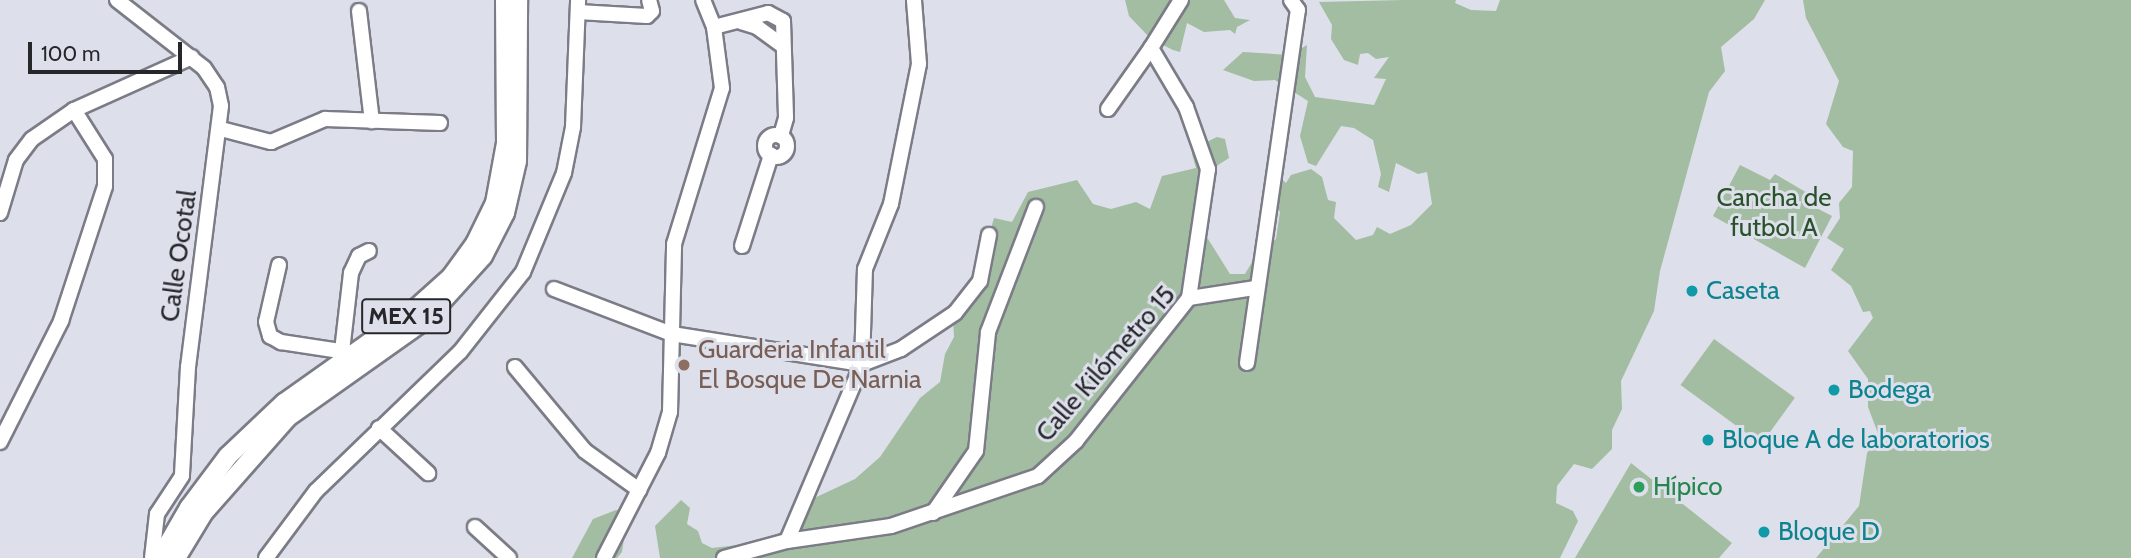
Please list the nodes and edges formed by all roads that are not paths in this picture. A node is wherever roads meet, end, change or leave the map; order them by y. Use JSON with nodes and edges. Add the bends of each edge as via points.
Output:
{"nodes":[{"id":1,"x":117,"y":0,"type":"edge"},
{"id":2,"x":505,"y":0,"type":"edge"},
{"id":3,"x":518,"y":0,"type":"edge"},
{"id":4,"x":649,"y":0,"type":"edge"},
{"id":5,"x":703,"y":0,"type":"edge"},
{"id":6,"x":914,"y":0,"type":"edge"},
{"id":7,"x":1181,"y":0,"type":"edge"},
{"id":8,"x":1294,"y":5,"type":"edge"},
{"id":9,"x":578,"y":6,"type":"edge"},
{"id":10,"x":359,"y":10,"type":"dead end"},
{"id":11,"x":741,"y":22,"type":"junction"},
{"id":12,"x":714,"y":27,"type":"junction"},
{"id":13,"x":782,"y":45,"type":"junction"},
{"id":14,"x":1151,"y":48,"type":"junction"},
{"id":15,"x":192,"y":57,"type":"junction"},
{"id":16,"x":1108,"y":109,"type":"dead end"},
{"id":17,"x":74,"y":110,"type":"junction"},
{"id":18,"x":372,"y":121,"type":"junction"},
{"id":19,"x":440,"y":122,"type":"dead end"},
{"id":20,"x":221,"y":130,"type":"junction"},
{"id":21,"x":1036,"y":207,"type":"dead end"},
{"id":22,"x":0,"y":213,"type":"edge"},
{"id":23,"x":989,"y":234,"type":"dead end"},
{"id":24,"x":742,"y":246,"type":"dead end"},
{"id":25,"x":369,"y":251,"type":"dead end"},
{"id":26,"x":279,"y":265,"type":"dead end"},
{"id":27,"x":1255,"y":288,"type":"junction"},
{"id":28,"x":554,"y":289,"type":"dead end"},
{"id":29,"x":1189,"y":298,"type":"junction"},
{"id":30,"x":672,"y":334,"type":"junction"},
{"id":31,"x":347,"y":352,"type":"junction"},
{"id":32,"x":1247,"y":363,"type":"dead end"},
{"id":33,"x":862,"y":364,"type":"junction"},
{"id":34,"x":515,"y":368,"type":"dead end"},
{"id":35,"x":7,"y":412,"type":"edge"},
{"id":36,"x":379,"y":428,"type":"junction"},
{"id":37,"x":0,"y":442,"type":"edge"},
{"id":38,"x":428,"y":473,"type":"dead end"},
{"id":39,"x":639,"y":490,"type":"junction"},
{"id":40,"x":933,"y":513,"type":"junction"},
{"id":41,"x":475,"y":527,"type":"dead end"},
{"id":42,"x":787,"y":541,"type":"junction"},
{"id":43,"x":152,"y":558,"type":"edge"},
{"id":44,"x":160,"y":558,"type":"edge"},
{"id":45,"x":176,"y":558,"type":"edge"},
{"id":46,"x":267,"y":558,"type":"edge"},
{"id":47,"x":509,"y":558,"type":"edge"},
{"id":48,"x":604,"y":558,"type":"edge"},
{"id":49,"x":723,"y":558,"type":"edge"}],
"edges":[{"from":1,"to":15,"type":"street","name":"Calle Ocotal"},
{"from":2,"to":31,"type":"main road","number":"MEX 15","via":[[507,128],[495,203],[475,244],[451,277]]},
{"from":3,"to":45,"type":"main road","number":"MEX 15","via":[[517,161],[505,213],[483,256],[425,320],[288,417],[204,512]]},
{"from":4,"to":9,"type":"street","via":[[652,11],[647,16]]},
{"from":5,"to":12,"type":"street"},
{"from":6,"to":33,"type":"street","via":[[919,64],[891,204],[865,268]]},
{"from":7,"to":14,"type":"street"},
{"from":8,"to":27,"type":"street"},
{"from":9,"to":36,"type":"street","via":[[573,127],[564,173],[523,272],[460,352]]},
{"from":10,"to":18,"type":"street"},
{"from":11,"to":12,"type":"street"},
{"from":11,"to":13,"type":"street"},
{"from":11,"to":13,"type":"street","via":[[756,14],[779,16],[784,29]]},
{"from":12,"to":30,"type":"street","via":[[722,88],[674,244]]},
{"from":13,"to":24,"type":"street","via":[[786,118],[781,136],[766,141],[771,155]]},
{"from":14,"to":16,"type":"street"},
{"from":14,"to":29,"type":"street","via":[[1186,107],[1208,169]]},
{"from":15,"to":17,"type":"street"},
{"from":15,"to":20,"type":"street","name":"Calle Ocotal","via":[[217,87]]},
{"from":17,"to":22,"type":"street","via":[[22,151]]},
{"from":17,"to":35,"type":"street","via":[[104,159],[107,176],[61,321]]},
{"from":18,"to":19,"type":"street"},
{"from":18,"to":20,"type":"street","via":[[325,119],[278,141]]},
{"from":20,"to":43,"type":"street","name":"Calle Ocotal","via":[[188,368],[182,476],[157,513]]},
{"from":21,"to":40,"type":"street","via":[[988,332],[976,451]]},
{"from":23,"to":33,"type":"street","via":[[980,281],[955,313],[901,349]]},
{"from":25,"to":31,"type":"street","via":[[359,256],[351,273]]},
{"from":26,"to":31,"type":"street","via":[[268,333],[281,342]]},
{"from":27,"to":29,"type":"street","name":"Calle Kilómetro 15"},
{"from":27,"to":32,"type":"street","via":[[1258,299]]},
{"from":28,"to":30,"type":"street"},
{"from":29,"to":40,"type":"street","name":"Calle Kilómetro 15","via":[[1076,441],[1038,476]]},
{"from":30,"to":33,"type":"street"},
{"from":30,"to":39,"type":"street","via":[[666,432]]},
{"from":31,"to":44,"type":"main road","number":"MEX 15","via":[[228,456],[189,508]]},
{"from":33,"to":42,"type":"street"},
{"from":34,"to":39,"type":"street","via":[[585,451]]},
{"from":35,"to":37,"type":"street"},
{"from":36,"to":38,"type":"street"},
{"from":36,"to":46,"type":"street","via":[[316,491]]},
{"from":39,"to":48,"type":"street"},
{"from":40,"to":42,"type":"street","name":"Calle Kilómetro 15","via":[[836,537]]},
{"from":41,"to":47,"type":"street"},
{"from":42,"to":49,"type":"street","name":"Calle Kilómetro 15"}]}
